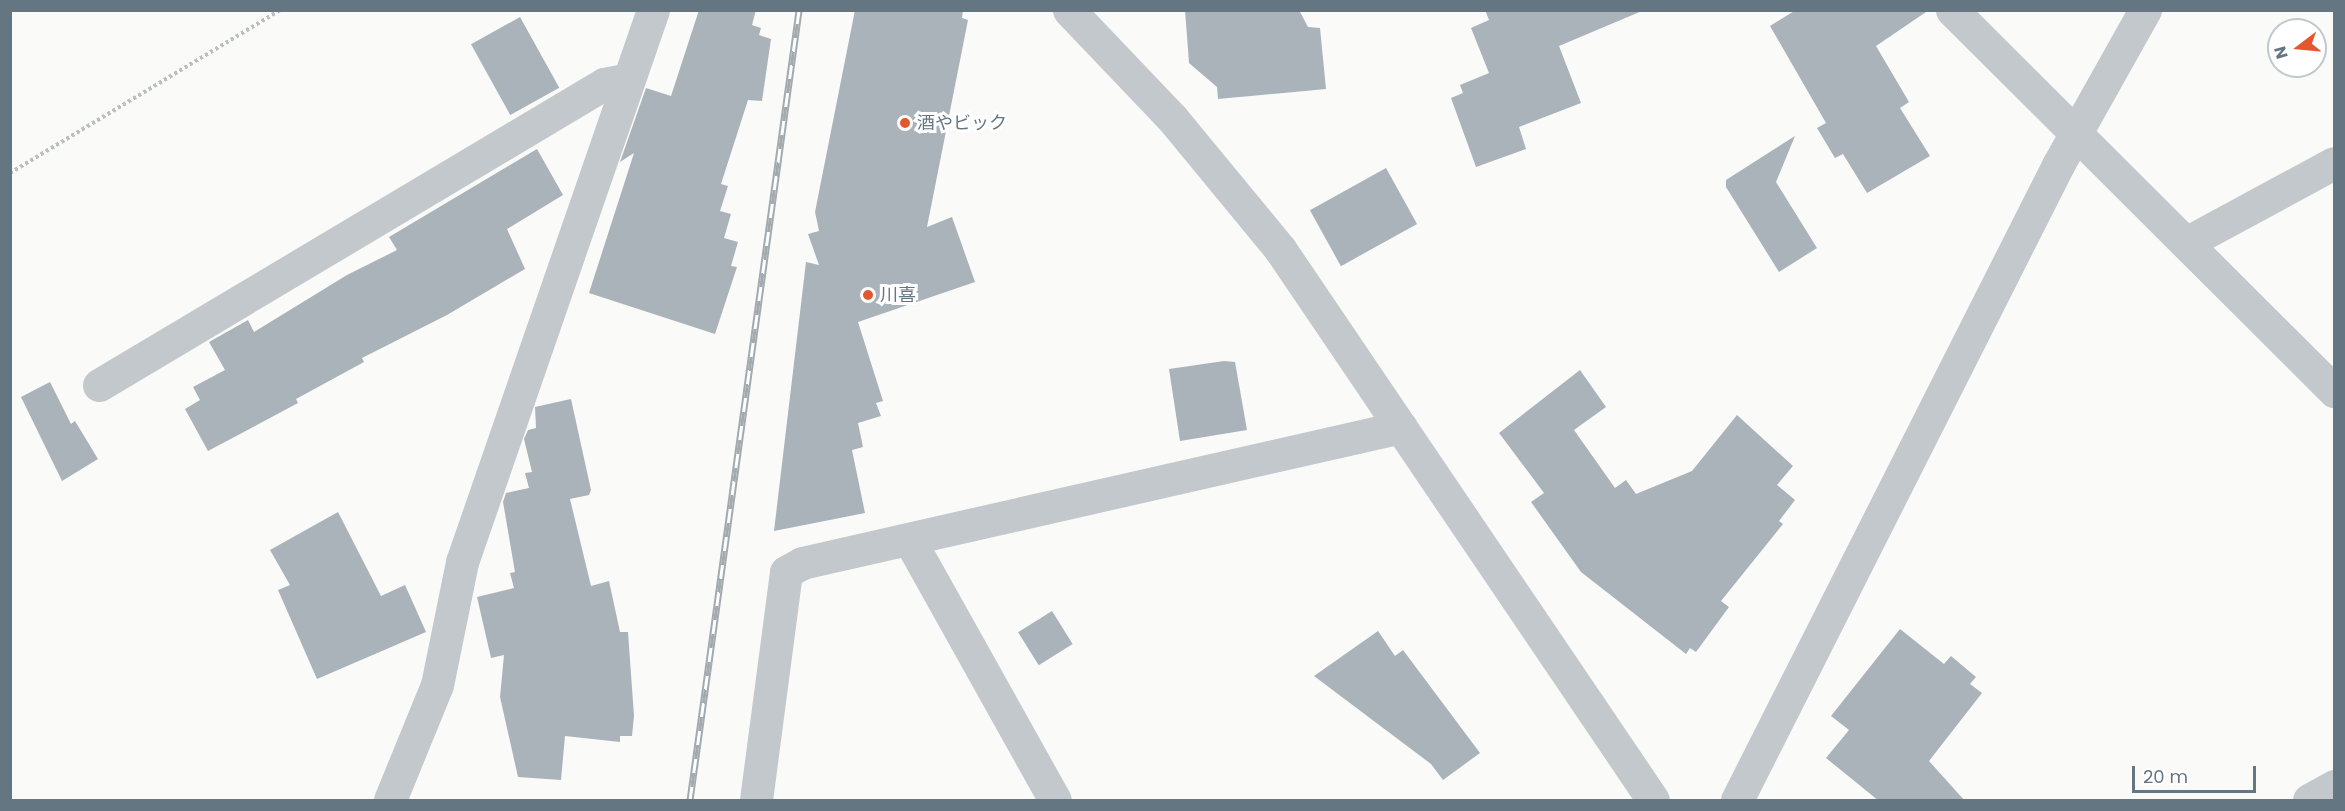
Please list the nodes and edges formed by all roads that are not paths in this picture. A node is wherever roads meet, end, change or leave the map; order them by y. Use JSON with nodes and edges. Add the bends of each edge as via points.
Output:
{"nodes":[{"id":1,"x":652,"y":10,"type":"edge"},
{"id":2,"x":1069,"y":10,"type":"edge"},
{"id":3,"x":1952,"y":10,"type":"edge"},
{"id":4,"x":2145,"y":10,"type":"edge"},
{"id":5,"x":629,"y":79,"type":"junction"},
{"id":6,"x":2073,"y":135,"type":"junction"},
{"id":7,"x":2334,"y":162,"type":"edge"},
{"id":8,"x":2186,"y":243,"type":"junction"},
{"id":9,"x":99,"y":386,"type":"dead end"},
{"id":10,"x":2334,"y":391,"type":"edge"},
{"id":11,"x":1401,"y":427,"type":"junction"},
{"id":12,"x":909,"y":539,"type":"junction"},
{"id":13,"x":2334,"y":786,"type":"edge"},
{"id":14,"x":390,"y":801,"type":"edge"},
{"id":15,"x":756,"y":801,"type":"edge"},
{"id":16,"x":1055,"y":801,"type":"edge"},
{"id":17,"x":1653,"y":801,"type":"edge"},
{"id":18,"x":1737,"y":801,"type":"edge"},
{"id":19,"x":2309,"y":801,"type":"edge"}],
"edges":[{"from":1,"to":5,"type":"street"},
{"from":2,"to":11,"type":"street","via":[[1172,118],[1280,249]]},
{"from":3,"to":6,"type":"street"},
{"from":4,"to":6,"type":"street"},
{"from":5,"to":9,"type":"street","via":[[604,84]]},
{"from":5,"to":14,"type":"street","via":[[462,562],[437,685]]},
{"from":6,"to":8,"type":"street"},
{"from":6,"to":18,"type":"street"},
{"from":7,"to":8,"type":"street"},
{"from":8,"to":10,"type":"street"},
{"from":11,"to":12,"type":"street"},
{"from":11,"to":17,"type":"street"},
{"from":12,"to":15,"type":"street","via":[[802,563],[786,572]]},
{"from":12,"to":16,"type":"street"},
{"from":13,"to":19,"type":"street"}]}
